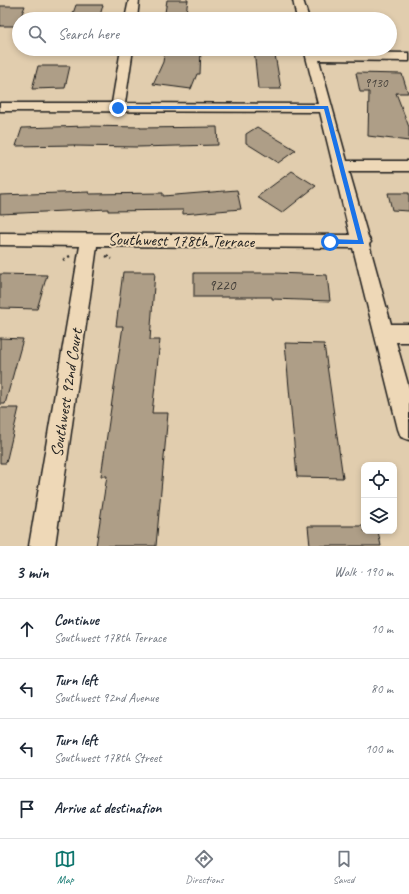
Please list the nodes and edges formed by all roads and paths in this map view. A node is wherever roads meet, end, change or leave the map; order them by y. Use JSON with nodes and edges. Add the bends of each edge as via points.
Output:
{"nodes":[{"id":1,"x":134,"y":0,"type":"edge"},
{"id":2,"x":298,"y":0,"type":"edge"},
{"id":3,"x":132,"y":12,"type":"edge"},
{"id":4,"x":301,"y":12,"type":"edge"},
{"id":5,"x":126,"y":56,"type":"edge"},
{"id":6,"x":312,"y":56,"type":"edge"},
{"id":7,"x":384,"y":56,"type":"edge"},
{"id":8,"x":409,"y":57,"type":"edge"},
{"id":9,"x":0,"y":107,"type":"edge"},
{"id":10,"x":118,"y":108,"type":"junction"},
{"id":11,"x":326,"y":108,"type":"junction"},
{"id":12,"x":342,"y":166,"type":"junction"},
{"id":13,"x":409,"y":166,"type":"edge"},
{"id":14,"x":0,"y":239,"type":"edge"},
{"id":15,"x":90,"y":240,"type":"junction"},
{"id":16,"x":362,"y":242,"type":"junction"},
{"id":17,"x":383,"y":333,"type":"junction"},
{"id":18,"x":409,"y":333,"type":"edge"},
{"id":19,"x":409,"y":429,"type":"edge"},
{"id":20,"x":42,"y":546,"type":"edge"}],
"edges":[{"from":1,"to":3,"type":"street"},
{"from":2,"to":4,"type":"street"},
{"from":5,"to":10,"type":"street"},
{"from":6,"to":11,"type":"street"},
{"from":7,"to":8,"type":"street"},
{"from":9,"to":10,"type":"street"},
{"from":10,"to":11,"type":"street"},
{"from":11,"to":12,"type":"street"},
{"from":12,"to":13,"type":"street"},
{"from":12,"to":16,"type":"street"},
{"from":14,"to":15,"type":"street","name":"Southwest 178th Terrace"},
{"from":15,"to":16,"type":"street","name":"Southwest 178th Terrace"},
{"from":15,"to":20,"type":"street","name":"Southwest 92nd Court"},
{"from":16,"to":17,"type":"street"},
{"from":17,"to":18,"type":"street"},
{"from":17,"to":19,"type":"street"}]}
